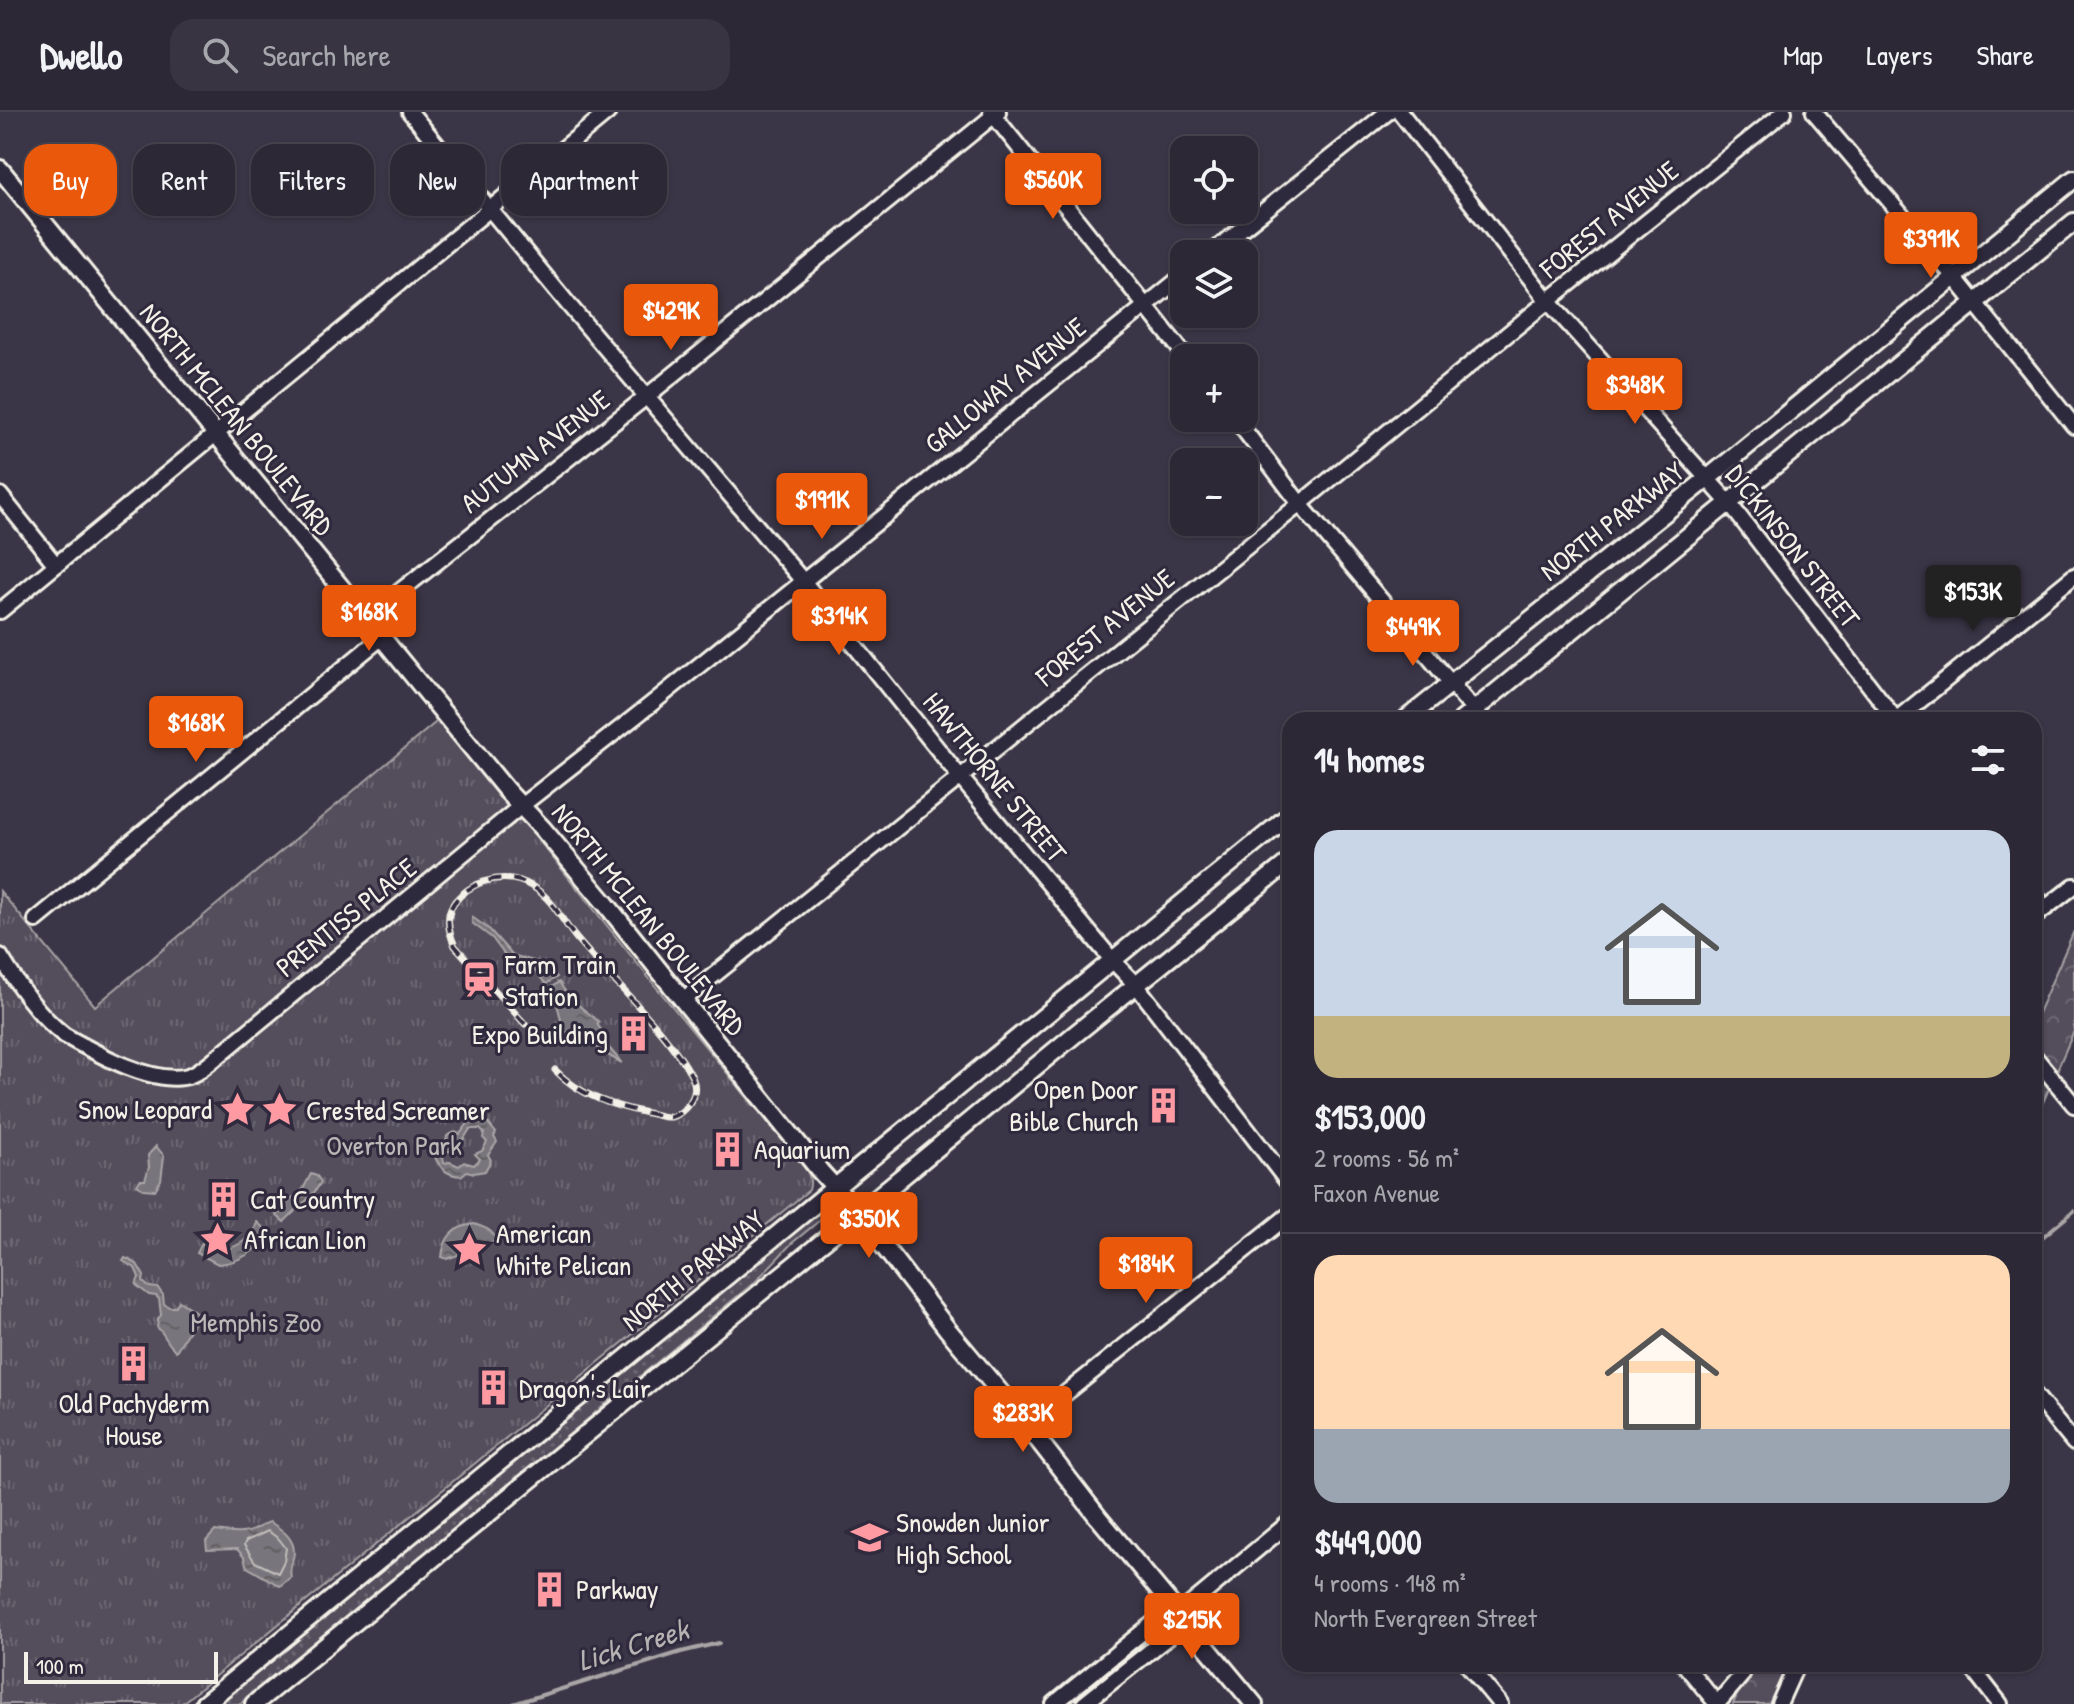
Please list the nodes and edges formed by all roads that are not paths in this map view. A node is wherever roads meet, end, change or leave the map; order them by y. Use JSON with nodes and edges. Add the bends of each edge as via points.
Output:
{"nodes":[{"id":1,"x":410,"y":112,"type":"edge"},
{"id":2,"x":608,"y":112,"type":"edge"},
{"id":3,"x":1388,"y":112,"type":"edge"},
{"id":4,"x":1400,"y":112,"type":"edge"},
{"id":5,"x":1784,"y":112,"type":"edge"},
{"id":6,"x":1814,"y":112,"type":"edge"},
{"id":7,"x":994,"y":113,"type":"edge"},
{"id":8,"x":0,"y":169,"type":"edge"},
{"id":9,"x":2074,"y":179,"type":"edge"},
{"id":10,"x":489,"y":210,"type":"junction"},
{"id":11,"x":2074,"y":222,"type":"edge"},
{"id":12,"x":1228,"y":240,"type":"edge"},
{"id":13,"x":1955,"y":278,"type":"junction"},
{"id":14,"x":1170,"y":286,"type":"edge"},
{"id":15,"x":1548,"y":301,"type":"junction"},
{"id":16,"x":1974,"y":302,"type":"junction"},
{"id":17,"x":1145,"y":306,"type":"junction"},
{"id":18,"x":1176,"y":344,"type":"edge"},
{"id":19,"x":646,"y":397,"type":"junction"},
{"id":20,"x":2074,"y":426,"type":"edge"},
{"id":21,"x":1246,"y":432,"type":"edge"},
{"id":22,"x":216,"y":434,"type":"junction"},
{"id":23,"x":1707,"y":479,"type":"junction"},
{"id":24,"x":0,"y":495,"type":"edge"},
{"id":25,"x":1729,"y":503,"type":"junction"},
{"id":26,"x":1300,"y":504,"type":"junction"},
{"id":27,"x":56,"y":565,"type":"junction"},
{"id":28,"x":2074,"y":576,"type":"edge"},
{"id":29,"x":803,"y":581,"type":"junction"},
{"id":30,"x":0,"y":611,"type":"edge"},
{"id":31,"x":366,"y":618,"type":"junction"},
{"id":32,"x":382,"y":637,"type":"junction"},
{"id":33,"x":1450,"y":682,"type":"junction"},
{"id":34,"x":1414,"y":712,"type":"edge"},
{"id":35,"x":1470,"y":712,"type":"edge"},
{"id":36,"x":1479,"y":712,"type":"edge"},
{"id":37,"x":1890,"y":712,"type":"edge"},
{"id":38,"x":1906,"y":712,"type":"edge"},
{"id":39,"x":960,"y":777,"type":"junction"},
{"id":40,"x":521,"y":806,"type":"junction"},
{"id":41,"x":1282,"y":822,"type":"edge"},
{"id":42,"x":1282,"y":868,"type":"edge"},
{"id":43,"x":2074,"y":886,"type":"edge"},
{"id":44,"x":2042,"y":910,"type":"edge"},
{"id":45,"x":36,"y":920,"type":"dead end"},
{"id":46,"x":0,"y":956,"type":"edge"},
{"id":47,"x":1113,"y":961,"type":"junction"},
{"id":48,"x":1137,"y":986,"type":"junction"},
{"id":49,"x":683,"y":1000,"type":"junction"},
{"id":50,"x":2042,"y":1066,"type":"edge"},
{"id":51,"x":2074,"y":1105,"type":"edge"},
{"id":52,"x":1282,"y":1175,"type":"edge"},
{"id":53,"x":835,"y":1188,"type":"junction"},
{"id":54,"x":858,"y":1213,"type":"junction"},
{"id":55,"x":1282,"y":1220,"type":"edge"},
{"id":56,"x":2042,"y":1404,"type":"edge"},
{"id":57,"x":1026,"y":1425,"type":"junction"},
{"id":58,"x":2074,"y":1443,"type":"edge"},
{"id":59,"x":1282,"y":1529,"type":"edge"},
{"id":60,"x":1179,"y":1614,"type":"junction"},
{"id":61,"x":1474,"y":1672,"type":"edge"},
{"id":62,"x":1691,"y":1672,"type":"edge"},
{"id":63,"x":1743,"y":1672,"type":"edge"},
{"id":64,"x":1793,"y":1672,"type":"edge"},
{"id":65,"x":1975,"y":1672,"type":"edge"},
{"id":66,"x":204,"y":1704,"type":"edge"},
{"id":67,"x":254,"y":1704,"type":"edge"},
{"id":68,"x":1054,"y":1704,"type":"edge"},
{"id":69,"x":1084,"y":1704,"type":"edge"},
{"id":70,"x":1254,"y":1704,"type":"edge"},
{"id":71,"x":1500,"y":1704,"type":"edge"},
{"id":72,"x":1717,"y":1704,"type":"edge"},
{"id":73,"x":1779,"y":1704,"type":"edge"},
{"id":74,"x":2000,"y":1704,"type":"edge"}],
"edges":[{"from":1,"to":10,"type":"street","name":"HAWTHORNE STREET"},
{"from":2,"to":10,"type":"street"},
{"from":3,"to":12,"type":"street"},
{"from":4,"to":15,"type":"street","name":"DICKINSON STREET"},
{"from":5,"to":15,"type":"street","name":"FOREST AVENUE"},
{"from":6,"to":13,"type":"street"},
{"from":7,"to":17,"type":"street"},
{"from":7,"to":19,"type":"street","name":"AUTUMN AVENUE"},
{"from":8,"to":22,"type":"main road","name":"NORTH MCLEAN BOULEVARD"},
{"from":9,"to":13,"type":"main road","name":"NORTH PARKWAY"},
{"from":10,"to":19,"type":"street","name":"HAWTHORNE STREET"},
{"from":10,"to":22,"type":"street"},
{"from":11,"to":16,"type":"main road","name":"NORTH PARKWAY"},
{"from":13,"to":16,"type":"street"},
{"from":13,"to":23,"type":"main road","name":"NORTH PARKWAY"},
{"from":14,"to":17,"type":"street","name":"GALLOWAY AVENUE"},
{"from":15,"to":23,"type":"street","name":"DICKINSON STREET"},
{"from":15,"to":26,"type":"street","name":"FOREST AVENUE"},
{"from":16,"to":20,"type":"street"},
{"from":16,"to":25,"type":"main road","name":"NORTH PARKWAY"},
{"from":17,"to":18,"type":"street"},
{"from":17,"to":29,"type":"street","name":"GALLOWAY AVENUE"},
{"from":19,"to":29,"type":"street","name":"HAWTHORNE STREET"},
{"from":19,"to":31,"type":"street","name":"AUTUMN AVENUE"},
{"from":21,"to":26,"type":"street"},
{"from":22,"to":27,"type":"street"},
{"from":22,"to":31,"type":"main road","name":"NORTH MCLEAN BOULEVARD"},
{"from":23,"to":25,"type":"street","name":"DICKINSON STREET"},
{"from":23,"to":33,"type":"main road","name":"NORTH PARKWAY"},
{"from":24,"to":27,"type":"street"},
{"from":25,"to":36,"type":"main road","name":"NORTH PARKWAY"},
{"from":25,"to":37,"type":"street","name":"DICKINSON STREET"},
{"from":26,"to":33,"type":"street"},
{"from":26,"to":39,"type":"street","name":"FOREST AVENUE"},
{"from":27,"to":30,"type":"street"},
{"from":28,"to":38,"type":"street"},
{"from":29,"to":39,"type":"street","name":"HAWTHORNE STREET"},
{"from":29,"to":40,"type":"street","name":"GALLOWAY AVENUE"},
{"from":31,"to":32,"type":"main road","name":"NORTH MCLEAN BOULEVARD"},
{"from":32,"to":40,"type":"main road","name":"NORTH MCLEAN BOULEVARD"},
{"from":32,"to":45,"type":"street"},
{"from":33,"to":34,"type":"main road","name":"NORTH PARKWAY"},
{"from":33,"to":35,"type":"street"},
{"from":39,"to":47,"type":"street","name":"HAWTHORNE STREET"},
{"from":39,"to":49,"type":"street","name":"FOREST AVENUE"},
{"from":40,"to":46,"type":"street","name":"PRENTISS PLACE","via":[[192,1074],[144,1074],[64,1035],[23,992]]},
{"from":40,"to":49,"type":"main road","name":"NORTH MCLEAN BOULEVARD"},
{"from":41,"to":47,"type":"main road","name":"NORTH PARKWAY"},
{"from":42,"to":48,"type":"main road"},
{"from":43,"to":44,"type":"street"},
{"from":47,"to":48,"type":"street","name":"HAWTHORNE STREET"},
{"from":47,"to":53,"type":"main road","name":"NORTH PARKWAY"},
{"from":48,"to":52,"type":"street","name":"HAWTHORNE STREET"},
{"from":48,"to":54,"type":"main road"},
{"from":49,"to":53,"type":"main road","name":"NORTH MCLEAN BOULEVARD"},
{"from":50,"to":51,"type":"street"},
{"from":53,"to":54,"type":"main road","name":"NORTH MCLEAN BOULEVARD"},
{"from":53,"to":66,"type":"main road","name":"NORTH PARKWAY"},
{"from":54,"to":57,"type":"main road","name":"NORTH MCLEAN BOULEVARD"},
{"from":54,"to":67,"type":"main road"},
{"from":55,"to":57,"type":"street"},
{"from":56,"to":58,"type":"street"},
{"from":57,"to":60,"type":"main road","name":"NORTH MCLEAN BOULEVARD"},
{"from":59,"to":60,"type":"street"},
{"from":60,"to":68,"type":"street","via":[[1156,1621]]},
{"from":60,"to":69,"type":"street","via":[[1169,1636]]},
{"from":60,"to":70,"type":"main road","name":"NORTH MCLEAN BOULEVARD"},
{"from":61,"to":71,"type":"street"},
{"from":62,"to":72,"type":"street"},
{"from":63,"to":72,"type":"street"},
{"from":64,"to":73,"type":"street"},
{"from":65,"to":74,"type":"street"}]}
